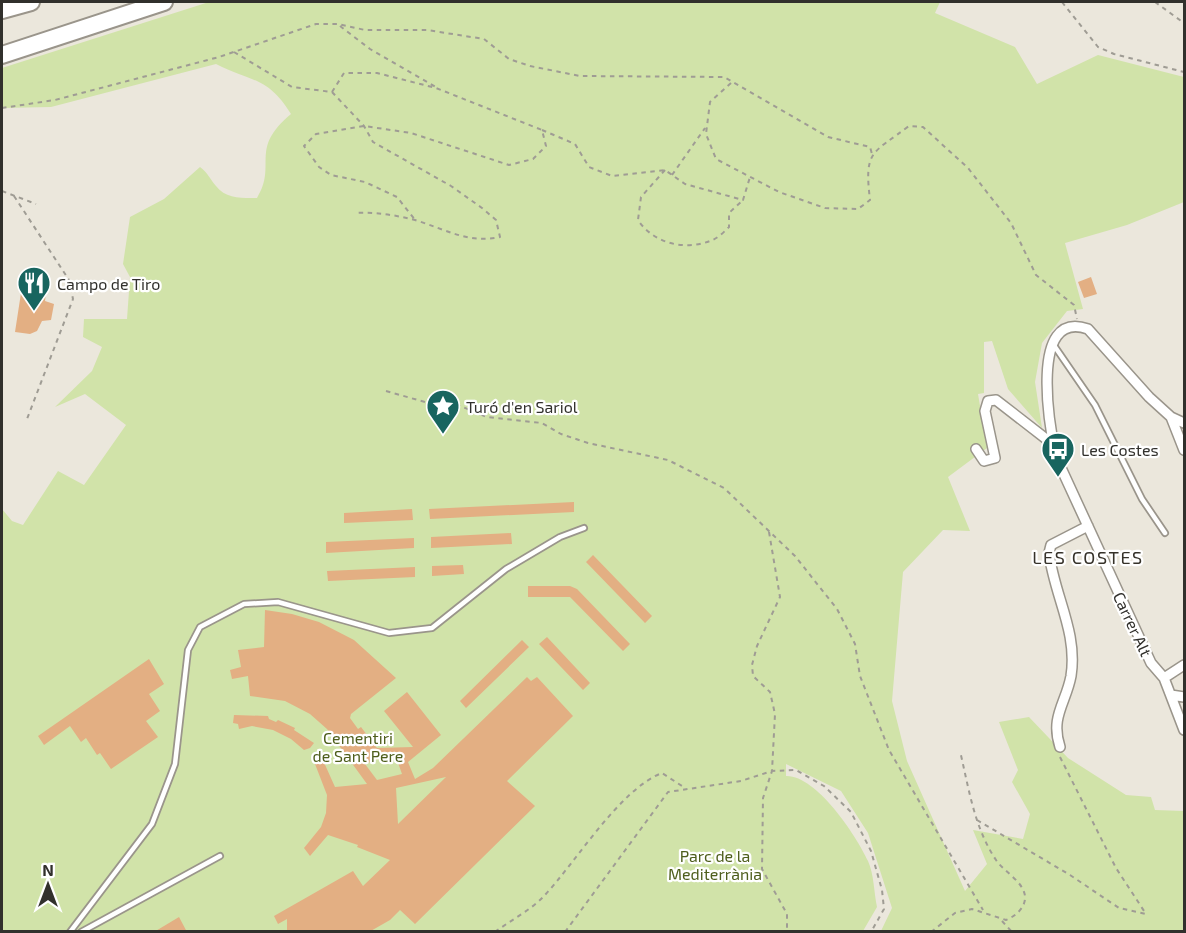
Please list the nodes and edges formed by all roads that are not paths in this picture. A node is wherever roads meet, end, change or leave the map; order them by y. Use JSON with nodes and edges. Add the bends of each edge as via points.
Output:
{"nodes":[{"id":1,"x":31,"y":2,"type":"edge"},
{"id":2,"x":164,"y":2,"type":"edge"},
{"id":3,"x":2,"y":10,"type":"edge"},
{"id":4,"x":2,"y":55,"type":"edge"},
{"id":5,"x":1053,"y":344,"type":"junction"},
{"id":6,"x":1171,"y":417,"type":"junction"},
{"id":7,"x":1185,"y":423,"type":"edge"},
{"id":8,"x":1054,"y":445,"type":"junction"},
{"id":9,"x":1184,"y":447,"type":"edge"},
{"id":10,"x":976,"y":449,"type":"dead end"},
{"id":11,"x":1088,"y":526,"type":"junction"},
{"id":12,"x":584,"y":528,"type":"dead end"},
{"id":13,"x":1165,"y":533,"type":"dead end"},
{"id":14,"x":1185,"y":665,"type":"edge"},
{"id":15,"x":1164,"y":678,"type":"junction"},
{"id":16,"x":1171,"y":695,"type":"junction"},
{"id":17,"x":1185,"y":697,"type":"edge"},
{"id":18,"x":1185,"y":730,"type":"edge"},
{"id":19,"x":1060,"y":747,"type":"road end"},
{"id":20,"x":220,"y":856,"type":"dead end"},
{"id":21,"x":70,"y":932,"type":"edge"},
{"id":22,"x":81,"y":932,"type":"edge"}],
"edges":[{"from":1,"to":3,"type":"highway"},
{"from":2,"to":4,"type":"highway"},
{"from":5,"to":6,"type":"street","via":[[1065,329],[1078,325],[1088,329]]},
{"from":5,"to":8,"type":"street","name":"Carrer Alt","via":[[1047,360]]},
{"from":5,"to":13,"type":"lane","via":[[1095,405],[1142,499]]},
{"from":6,"to":7,"type":"street"},
{"from":6,"to":9,"type":"street"},
{"from":8,"to":10,"type":"street","via":[[996,399],[988,401],[985,411],[995,458],[984,461]]},
{"from":8,"to":11,"type":"street","name":"Carrer Alt"},
{"from":11,"to":15,"type":"street","name":"Carrer Alt","via":[[1151,663]]},
{"from":11,"to":19,"type":"street","via":[[1051,545],[1049,553],[1067,614],[1073,657],[1068,689],[1057,718]]},
{"from":12,"to":21,"type":"lane","via":[[560,537],[506,569],[432,628],[389,633],[279,602],[244,604],[200,627],[188,650],[175,764],[152,824]]},
{"from":14,"to":15,"type":"street"},
{"from":15,"to":16,"type":"street","name":"Carrer Alt"},
{"from":16,"to":17,"type":"street"},
{"from":16,"to":18,"type":"street","name":"Carrer Alt"},
{"from":20,"to":22,"type":"lane"}]}
